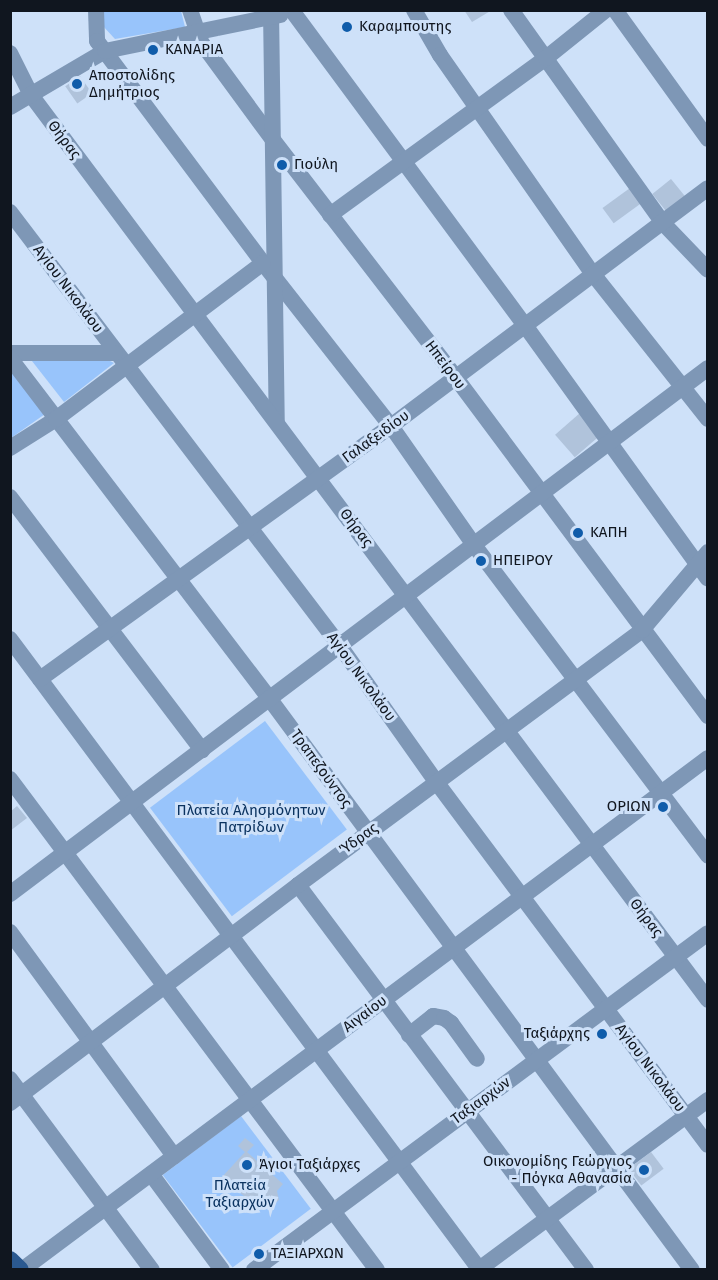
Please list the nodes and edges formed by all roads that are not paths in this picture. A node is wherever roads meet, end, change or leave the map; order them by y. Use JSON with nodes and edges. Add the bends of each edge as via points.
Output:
{"nodes":[{"id":1,"x":96,"y":10,"type":"edge"},
{"id":2,"x":190,"y":10,"type":"edge"},
{"id":3,"x":414,"y":10,"type":"edge"},
{"id":4,"x":511,"y":10,"type":"edge"},
{"id":5,"x":606,"y":10,"type":"edge"},
{"id":6,"x":615,"y":10,"type":"edge"},
{"id":7,"x":295,"y":11,"type":"edge"},
{"id":8,"x":271,"y":14,"type":"edge"},
{"id":9,"x":195,"y":32,"type":"junction"},
{"id":10,"x":105,"y":51,"type":"junction"},
{"id":11,"x":10,"y":53,"type":"edge"},
{"id":12,"x":546,"y":58,"type":"junction"},
{"id":13,"x":31,"y":95,"type":"junction"},
{"id":14,"x":10,"y":107,"type":"edge"},
{"id":15,"x":476,"y":107,"type":"junction"},
{"id":16,"x":708,"y":139,"type":"edge"},
{"id":17,"x":273,"y":140,"type":"junction"},
{"id":18,"x":404,"y":160,"type":"junction"},
{"id":19,"x":708,"y":188,"type":"edge"},
{"id":20,"x":10,"y":212,"type":"edge"},
{"id":21,"x":330,"y":215,"type":"junction"},
{"id":22,"x":662,"y":222,"type":"junction"},
{"id":23,"x":263,"y":263,"type":"junction"},
{"id":24,"x":708,"y":270,"type":"edge"},
{"id":25,"x":593,"y":274,"type":"junction"},
{"id":26,"x":275,"y":278,"type":"junction"},
{"id":27,"x":195,"y":315,"type":"junction"},
{"id":28,"x":524,"y":324,"type":"junction"},
{"id":29,"x":10,"y":353,"type":"edge"},
{"id":30,"x":10,"y":358,"type":"edge"},
{"id":31,"x":120,"y":359,"type":"junction"},
{"id":32,"x":708,"y":368,"type":"edge"},
{"id":33,"x":456,"y":378,"type":"junction"},
{"id":34,"x":680,"y":387,"type":"junction"},
{"id":35,"x":56,"y":419,"type":"junction"},
{"id":36,"x":708,"y":419,"type":"edge"},
{"id":37,"x":277,"y":422,"type":"junction"},
{"id":38,"x":391,"y":426,"type":"junction"},
{"id":39,"x":608,"y":442,"type":"junction"},
{"id":40,"x":10,"y":448,"type":"edge"},
{"id":41,"x":320,"y":478,"type":"junction"},
{"id":42,"x":540,"y":494,"type":"junction"},
{"id":43,"x":10,"y":497,"type":"edge"},
{"id":44,"x":250,"y":529,"type":"junction"},
{"id":45,"x":474,"y":545,"type":"junction"},
{"id":46,"x":704,"y":565,"type":"edge"},
{"id":47,"x":179,"y":579,"type":"junction"},
{"id":48,"x":406,"y":595,"type":"junction"},
{"id":49,"x":110,"y":628,"type":"junction"},
{"id":50,"x":642,"y":630,"type":"junction"},
{"id":51,"x":10,"y":639,"type":"edge"},
{"id":52,"x":340,"y":646,"type":"junction"},
{"id":53,"x":575,"y":679,"type":"junction"},
{"id":54,"x":40,"y":680,"type":"junction"},
{"id":55,"x":269,"y":698,"type":"junction"},
{"id":56,"x":708,"y":716,"type":"edge"},
{"id":57,"x":505,"y":732,"type":"junction"},
{"id":58,"x":202,"y":750,"type":"junction"},
{"id":59,"x":708,"y":758,"type":"edge"},
{"id":60,"x":10,"y":779,"type":"edge"},
{"id":61,"x":437,"y":783,"type":"junction"},
{"id":62,"x":661,"y":794,"type":"junction"},
{"id":63,"x":131,"y":801,"type":"junction"},
{"id":64,"x":367,"y":833,"type":"junction"},
{"id":65,"x":591,"y":846,"type":"junction"},
{"id":66,"x":66,"y":853,"type":"junction"},
{"id":67,"x":708,"y":856,"type":"edge"},
{"id":68,"x":298,"y":885,"type":"junction"},
{"id":69,"x":10,"y":894,"type":"edge"},
{"id":70,"x":522,"y":896,"type":"junction"},
{"id":71,"x":10,"y":932,"type":"edge"},
{"id":72,"x":708,"y":933,"type":"edge"},
{"id":73,"x":231,"y":935,"type":"junction"},
{"id":74,"x":453,"y":949,"type":"junction"},
{"id":75,"x":675,"y":956,"type":"junction"},
{"id":76,"x":165,"y":986,"type":"junction"},
{"id":77,"x":383,"y":1000,"type":"junction"},
{"id":78,"x":708,"y":1000,"type":"edge"},
{"id":79,"x":604,"y":1007,"type":"junction"},
{"id":80,"x":409,"y":1035,"type":"junction"},
{"id":81,"x":90,"y":1043,"type":"junction"},
{"id":82,"x":316,"y":1050,"type":"junction"},
{"id":83,"x":477,"y":1059,"type":"dead end"},
{"id":84,"x":538,"y":1060,"type":"junction"},
{"id":85,"x":10,"y":1079,"type":"edge"},
{"id":86,"x":16,"y":1098,"type":"edge"},
{"id":87,"x":250,"y":1100,"type":"junction"},
{"id":88,"x":708,"y":1101,"type":"edge"},
{"id":89,"x":467,"y":1110,"type":"junction"},
{"id":90,"x":686,"y":1116,"type":"junction"},
{"id":91,"x":708,"y":1145,"type":"edge"},
{"id":92,"x":174,"y":1156,"type":"junction"},
{"id":93,"x":399,"y":1161,"type":"junction"},
{"id":94,"x":616,"y":1168,"type":"junction"},
{"id":95,"x":151,"y":1174,"type":"junction"},
{"id":96,"x":105,"y":1209,"type":"junction"},
{"id":97,"x":334,"y":1212,"type":"junction"},
{"id":98,"x":546,"y":1218,"type":"junction"},
{"id":99,"x":10,"y":1250,"type":"edge"},
{"id":100,"x":10,"y":1260,"type":"edge"},
{"id":101,"x":260,"y":1268,"type":"edge"},
{"id":102,"x":21,"y":1269,"type":"edge"},
{"id":103,"x":152,"y":1269,"type":"edge"},
{"id":104,"x":222,"y":1269,"type":"edge"},
{"id":105,"x":376,"y":1269,"type":"edge"},
{"id":106,"x":479,"y":1269,"type":"edge"},
{"id":107,"x":586,"y":1269,"type":"edge"},
{"id":108,"x":692,"y":1269,"type":"edge"}],
"edges":[{"from":1,"to":10,"type":"street","via":[[97,41]]},
{"from":2,"to":9,"type":"street","name":"Ηπείρου"},
{"from":3,"to":15,"type":"street"},
{"from":4,"to":12,"type":"street"},
{"from":5,"to":12,"type":"street"},
{"from":6,"to":16,"type":"street"},
{"from":7,"to":8,"type":"street"},
{"from":7,"to":18,"type":"street"},
{"from":8,"to":9,"type":"street"},
{"from":8,"to":17,"type":"street"},
{"from":9,"to":10,"type":"street"},
{"from":9,"to":17,"type":"street","name":"Ηπείρου"},
{"from":10,"to":13,"type":"street"},
{"from":10,"to":23,"type":"street"},
{"from":11,"to":13,"type":"street","name":"Θήρας"},
{"from":12,"to":15,"type":"street"},
{"from":12,"to":22,"type":"street"},
{"from":13,"to":14,"type":"street"},
{"from":13,"to":27,"type":"street","name":"Θήρας"},
{"from":15,"to":18,"type":"street"},
{"from":15,"to":25,"type":"street"},
{"from":17,"to":21,"type":"street","name":"Ηπείρου"},
{"from":17,"to":26,"type":"street"},
{"from":18,"to":21,"type":"street"},
{"from":18,"to":28,"type":"street"},
{"from":19,"to":22,"type":"street","name":"Γαλαξειδίου"},
{"from":20,"to":31,"type":"street","name":"Αγίου Νικολάου"},
{"from":21,"to":33,"type":"street","name":"Ηπείρου"},
{"from":22,"to":24,"type":"street"},
{"from":22,"to":25,"type":"street","name":"Γαλαξειδίου"},
{"from":23,"to":26,"type":"street"},
{"from":23,"to":27,"type":"street"},
{"from":25,"to":28,"type":"street","name":"Γαλαξειδίου"},
{"from":25,"to":34,"type":"street"},
{"from":26,"to":37,"type":"street"},
{"from":26,"to":38,"type":"street"},
{"from":27,"to":31,"type":"street"},
{"from":27,"to":37,"type":"street","name":"Θήρας"},
{"from":28,"to":33,"type":"street","name":"Γαλαξειδίου"},
{"from":28,"to":39,"type":"street"},
{"from":29,"to":31,"type":"street"},
{"from":30,"to":35,"type":"street","name":"Τραπεζούντος"},
{"from":31,"to":35,"type":"street"},
{"from":31,"to":44,"type":"street","name":"Αγίου Νικολάου"},
{"from":32,"to":34,"type":"street"},
{"from":33,"to":38,"type":"street","name":"Γαλαξειδίου"},
{"from":33,"to":42,"type":"street","name":"Ηπείρου"},
{"from":34,"to":36,"type":"street"},
{"from":34,"to":39,"type":"street"},
{"from":35,"to":40,"type":"street"},
{"from":35,"to":47,"type":"street","name":"Τραπεζούντος"},
{"from":37,"to":41,"type":"street","name":"Θήρας"},
{"from":38,"to":41,"type":"street","name":"Γαλαξειδίου"},
{"from":38,"to":45,"type":"street"},
{"from":39,"to":42,"type":"street"},
{"from":39,"to":46,"type":"street"},
{"from":41,"to":44,"type":"street","name":"Γαλαξειδίου"},
{"from":41,"to":48,"type":"street","name":"Θήρας"},
{"from":42,"to":45,"type":"street"},
{"from":42,"to":50,"type":"street","name":"Ηπείρου"},
{"from":43,"to":49,"type":"street"},
{"from":44,"to":47,"type":"street","name":"Γαλαξειδίου"},
{"from":44,"to":52,"type":"street","name":"Αγίου Νικολάου"},
{"from":45,"to":48,"type":"street"},
{"from":45,"to":53,"type":"street"},
{"from":46,"to":50,"type":"street","name":"Ύδρας"},
{"from":47,"to":49,"type":"street","name":"Γαλαξειδίου"},
{"from":47,"to":55,"type":"street","name":"Τραπεζούντος"},
{"from":48,"to":52,"type":"street"},
{"from":48,"to":57,"type":"street","name":"Θήρας"},
{"from":49,"to":54,"type":"street","name":"Γαλαξειδίου"},
{"from":49,"to":58,"type":"street"},
{"from":50,"to":53,"type":"street","name":"Ύδρας"},
{"from":50,"to":56,"type":"street","name":"Ηπείρου"},
{"from":51,"to":54,"type":"street"},
{"from":52,"to":55,"type":"street"},
{"from":52,"to":61,"type":"street","name":"Αγίου Νικολάου"},
{"from":53,"to":57,"type":"street","name":"Ύδρας"},
{"from":53,"to":62,"type":"street"},
{"from":54,"to":63,"type":"street"},
{"from":55,"to":58,"type":"street"},
{"from":55,"to":64,"type":"street","name":"Τραπεζούντος"},
{"from":57,"to":61,"type":"street","name":"Ύδρας"},
{"from":57,"to":65,"type":"street","name":"Θήρας"},
{"from":58,"to":63,"type":"street"},
{"from":59,"to":62,"type":"street","name":"Αιγαίου"},
{"from":60,"to":66,"type":"street"},
{"from":61,"to":64,"type":"street","name":"Ύδρας"},
{"from":61,"to":70,"type":"street","name":"Αγίου Νικολάου"},
{"from":62,"to":65,"type":"street","name":"Αιγαίου"},
{"from":62,"to":67,"type":"street"},
{"from":63,"to":66,"type":"street"},
{"from":63,"to":73,"type":"street"},
{"from":64,"to":68,"type":"street","name":"Ύδρας"},
{"from":64,"to":74,"type":"street","name":"Τραπεζούντος"},
{"from":65,"to":70,"type":"street","name":"Αιγαίου"},
{"from":65,"to":75,"type":"street","name":"Θήρας"},
{"from":66,"to":69,"type":"street"},
{"from":66,"to":76,"type":"street"},
{"from":68,"to":73,"type":"street","name":"Ύδρας"},
{"from":68,"to":77,"type":"street"},
{"from":70,"to":74,"type":"street","name":"Αιγαίου"},
{"from":70,"to":79,"type":"street","name":"Αγίου Νικολάου"},
{"from":71,"to":81,"type":"street"},
{"from":72,"to":75,"type":"street","name":"Ταξιαρχών"},
{"from":73,"to":76,"type":"street","name":"Ύδρας"},
{"from":73,"to":82,"type":"street"},
{"from":74,"to":77,"type":"street","name":"Αιγαίου"},
{"from":74,"to":84,"type":"street","name":"Τραπεζούντος"},
{"from":75,"to":78,"type":"street","name":"Θήρας"},
{"from":75,"to":79,"type":"street","name":"Ταξιαρχών"},
{"from":76,"to":81,"type":"street","name":"Ύδρας"},
{"from":76,"to":87,"type":"street"},
{"from":77,"to":80,"type":"street"},
{"from":77,"to":82,"type":"street","name":"Αιγαίου"},
{"from":79,"to":84,"type":"street","name":"Ταξιαρχών"},
{"from":79,"to":90,"type":"street","name":"Αγίου Νικολάου"},
{"from":80,"to":83,"type":"street","via":[[433,1016],[444,1018]]},
{"from":80,"to":89,"type":"street"},
{"from":81,"to":86,"type":"street","name":"Ύδρας"},
{"from":81,"to":92,"type":"street"},
{"from":82,"to":87,"type":"street","name":"Αιγαίου"},
{"from":82,"to":93,"type":"street"},
{"from":84,"to":89,"type":"street","name":"Ταξιαρχών"},
{"from":84,"to":94,"type":"street","name":"Τραπεζούντος"},
{"from":85,"to":86,"type":"street"},
{"from":86,"to":96,"type":"street"},
{"from":87,"to":92,"type":"street","name":"Αιγαίου"},
{"from":87,"to":97,"type":"street"},
{"from":88,"to":90,"type":"street"},
{"from":89,"to":93,"type":"street","name":"Ταξιαρχών"},
{"from":89,"to":98,"type":"street"},
{"from":90,"to":91,"type":"street","name":"Αγίου Νικολάου"},
{"from":90,"to":94,"type":"street"},
{"from":92,"to":95,"type":"street","name":"Αιγαίου"},
{"from":93,"to":97,"type":"street","name":"Ταξιαρχών"},
{"from":93,"to":106,"type":"street"},
{"from":94,"to":98,"type":"street"},
{"from":94,"to":108,"type":"street","name":"Τραπεζούντος"},
{"from":95,"to":96,"type":"street","name":"Αιγαίου"},
{"from":95,"to":104,"type":"street"},
{"from":96,"to":102,"type":"street","name":"Αιγαίου"},
{"from":96,"to":103,"type":"street"},
{"from":97,"to":101,"type":"street","name":"Ταξιαρχών"},
{"from":97,"to":105,"type":"street"},
{"from":98,"to":106,"type":"street"},
{"from":98,"to":107,"type":"street"},
{"from":99,"to":102,"type":"street"},
{"from":100,"to":102,"type":"main road"}]}
